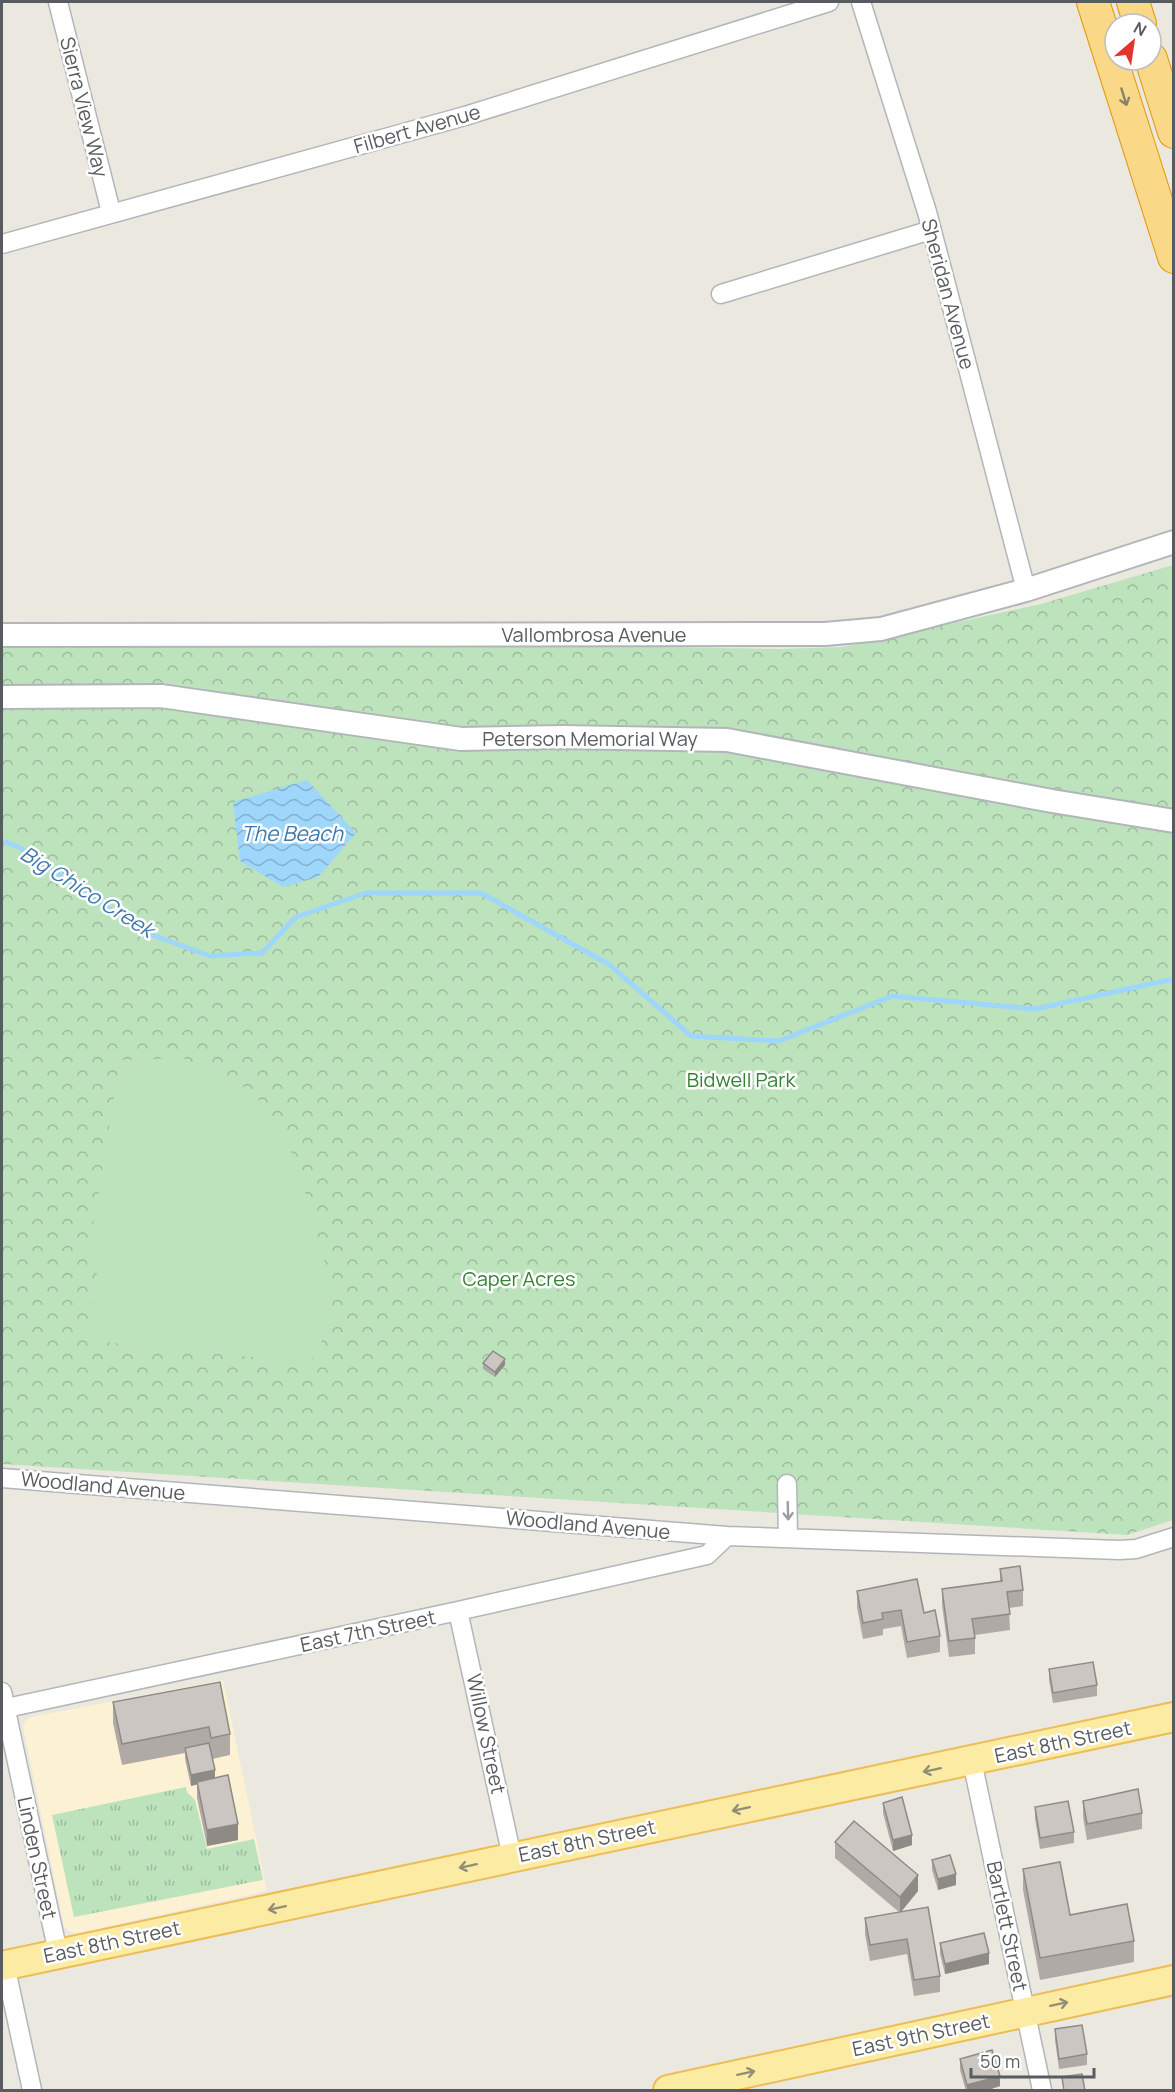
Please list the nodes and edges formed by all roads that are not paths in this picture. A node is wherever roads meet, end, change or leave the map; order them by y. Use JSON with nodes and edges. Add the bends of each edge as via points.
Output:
{"nodes":[{"id":1,"x":57,"y":2,"type":"edge"},
{"id":2,"x":829,"y":2,"type":"edge"},
{"id":3,"x":861,"y":2,"type":"edge"},
{"id":4,"x":1093,"y":2,"type":"edge"},
{"id":5,"x":1155,"y":72,"type":"edge"},
{"id":6,"x":1173,"y":132,"type":"edge"},
{"id":7,"x":111,"y":212,"type":"junction"},
{"id":8,"x":931,"y":230,"type":"junction"},
{"id":9,"x":2,"y":244,"type":"edge"},
{"id":10,"x":1173,"y":257,"type":"edge"},
{"id":11,"x":721,"y":294,"type":"dead end"},
{"id":12,"x":1173,"y":542,"type":"edge"},
{"id":13,"x":1026,"y":590,"type":"junction"},
{"id":14,"x":2,"y":635,"type":"edge"},
{"id":15,"x":2,"y":697,"type":"edge"},
{"id":16,"x":1173,"y":821,"type":"edge"},
{"id":17,"x":2,"y":1478,"type":"edge"},
{"id":18,"x":787,"y":1484,"type":"dead end"},
{"id":19,"x":727,"y":1536,"type":"junction"},
{"id":20,"x":1173,"y":1537,"type":"edge"},
{"id":21,"x":788,"y":1538,"type":"junction"},
{"id":22,"x":458,"y":1611,"type":"junction"},
{"id":23,"x":3,"y":1703,"type":"edge"},
{"id":24,"x":1173,"y":1717,"type":"edge"},
{"id":25,"x":972,"y":1761,"type":"junction"},
{"id":26,"x":512,"y":1857,"type":"junction"},
{"id":27,"x":58,"y":1953,"type":"junction"},
{"id":28,"x":3,"y":1966,"type":"edge"},
{"id":29,"x":1173,"y":1980,"type":"edge"},
{"id":30,"x":1025,"y":2012,"type":"junction"},
{"id":31,"x":32,"y":2091,"type":"edge"},
{"id":32,"x":668,"y":2091,"type":"edge"},
{"id":33,"x":1042,"y":2091,"type":"edge"}],
"edges":[{"from":1,"to":7,"type":"street","name":"Sierra View Way"},
{"from":2,"to":7,"type":"street","name":"Filbert Avenue","via":[[465,116]]},
{"from":3,"to":8,"type":"street","name":"Sheridan Avenue"},
{"from":4,"to":10,"type":"highway","one_way":true},
{"from":5,"to":6,"type":"highway"},
{"from":7,"to":9,"type":"street","name":"Filbert Avenue"},
{"from":8,"to":11,"type":"street"},
{"from":8,"to":13,"type":"street","name":"Sheridan Avenue"},
{"from":12,"to":13,"type":"street","name":"Vallombrosa Avenue"},
{"from":13,"to":14,"type":"street","name":"Vallombrosa Avenue","via":[[881,629],[825,634]]},
{"from":15,"to":16,"type":"street","name":"Peterson Memorial Way","via":[[161,696],[461,739],[727,740]]},
{"from":17,"to":19,"type":"street","name":"Woodland Avenue"},
{"from":18,"to":21,"type":"street","one_way":true},
{"from":19,"to":21,"type":"street","name":"Woodland Avenue"},
{"from":19,"to":22,"type":"street","name":"East 7th Street","via":[[707,1555]]},
{"from":20,"to":21,"type":"street","name":"Woodland Avenue","via":[[1136,1549],[1119,1550]]},
{"from":22,"to":23,"type":"street","name":"East 7th Street"},
{"from":22,"to":26,"type":"street","name":"Willow Street"},
{"from":23,"to":27,"type":"street","name":"Linden Street"},
{"from":24,"to":25,"type":"main road","name":"East 8th Street"},
{"from":25,"to":26,"type":"main road","name":"East 8th Street","one_way":true},
{"from":25,"to":30,"type":"street","name":"Bartlett Street"},
{"from":26,"to":27,"type":"main road","name":"East 8th Street","one_way":true},
{"from":27,"to":28,"type":"main road","name":"East 8th Street"},
{"from":28,"to":31,"type":"street"},
{"from":30,"to":29,"type":"main road","name":"East 9th Street","one_way":true},
{"from":32,"to":30,"type":"main road","name":"East 9th Street","one_way":true},
{"from":30,"to":33,"type":"street","name":"Bartlett Street"}]}
